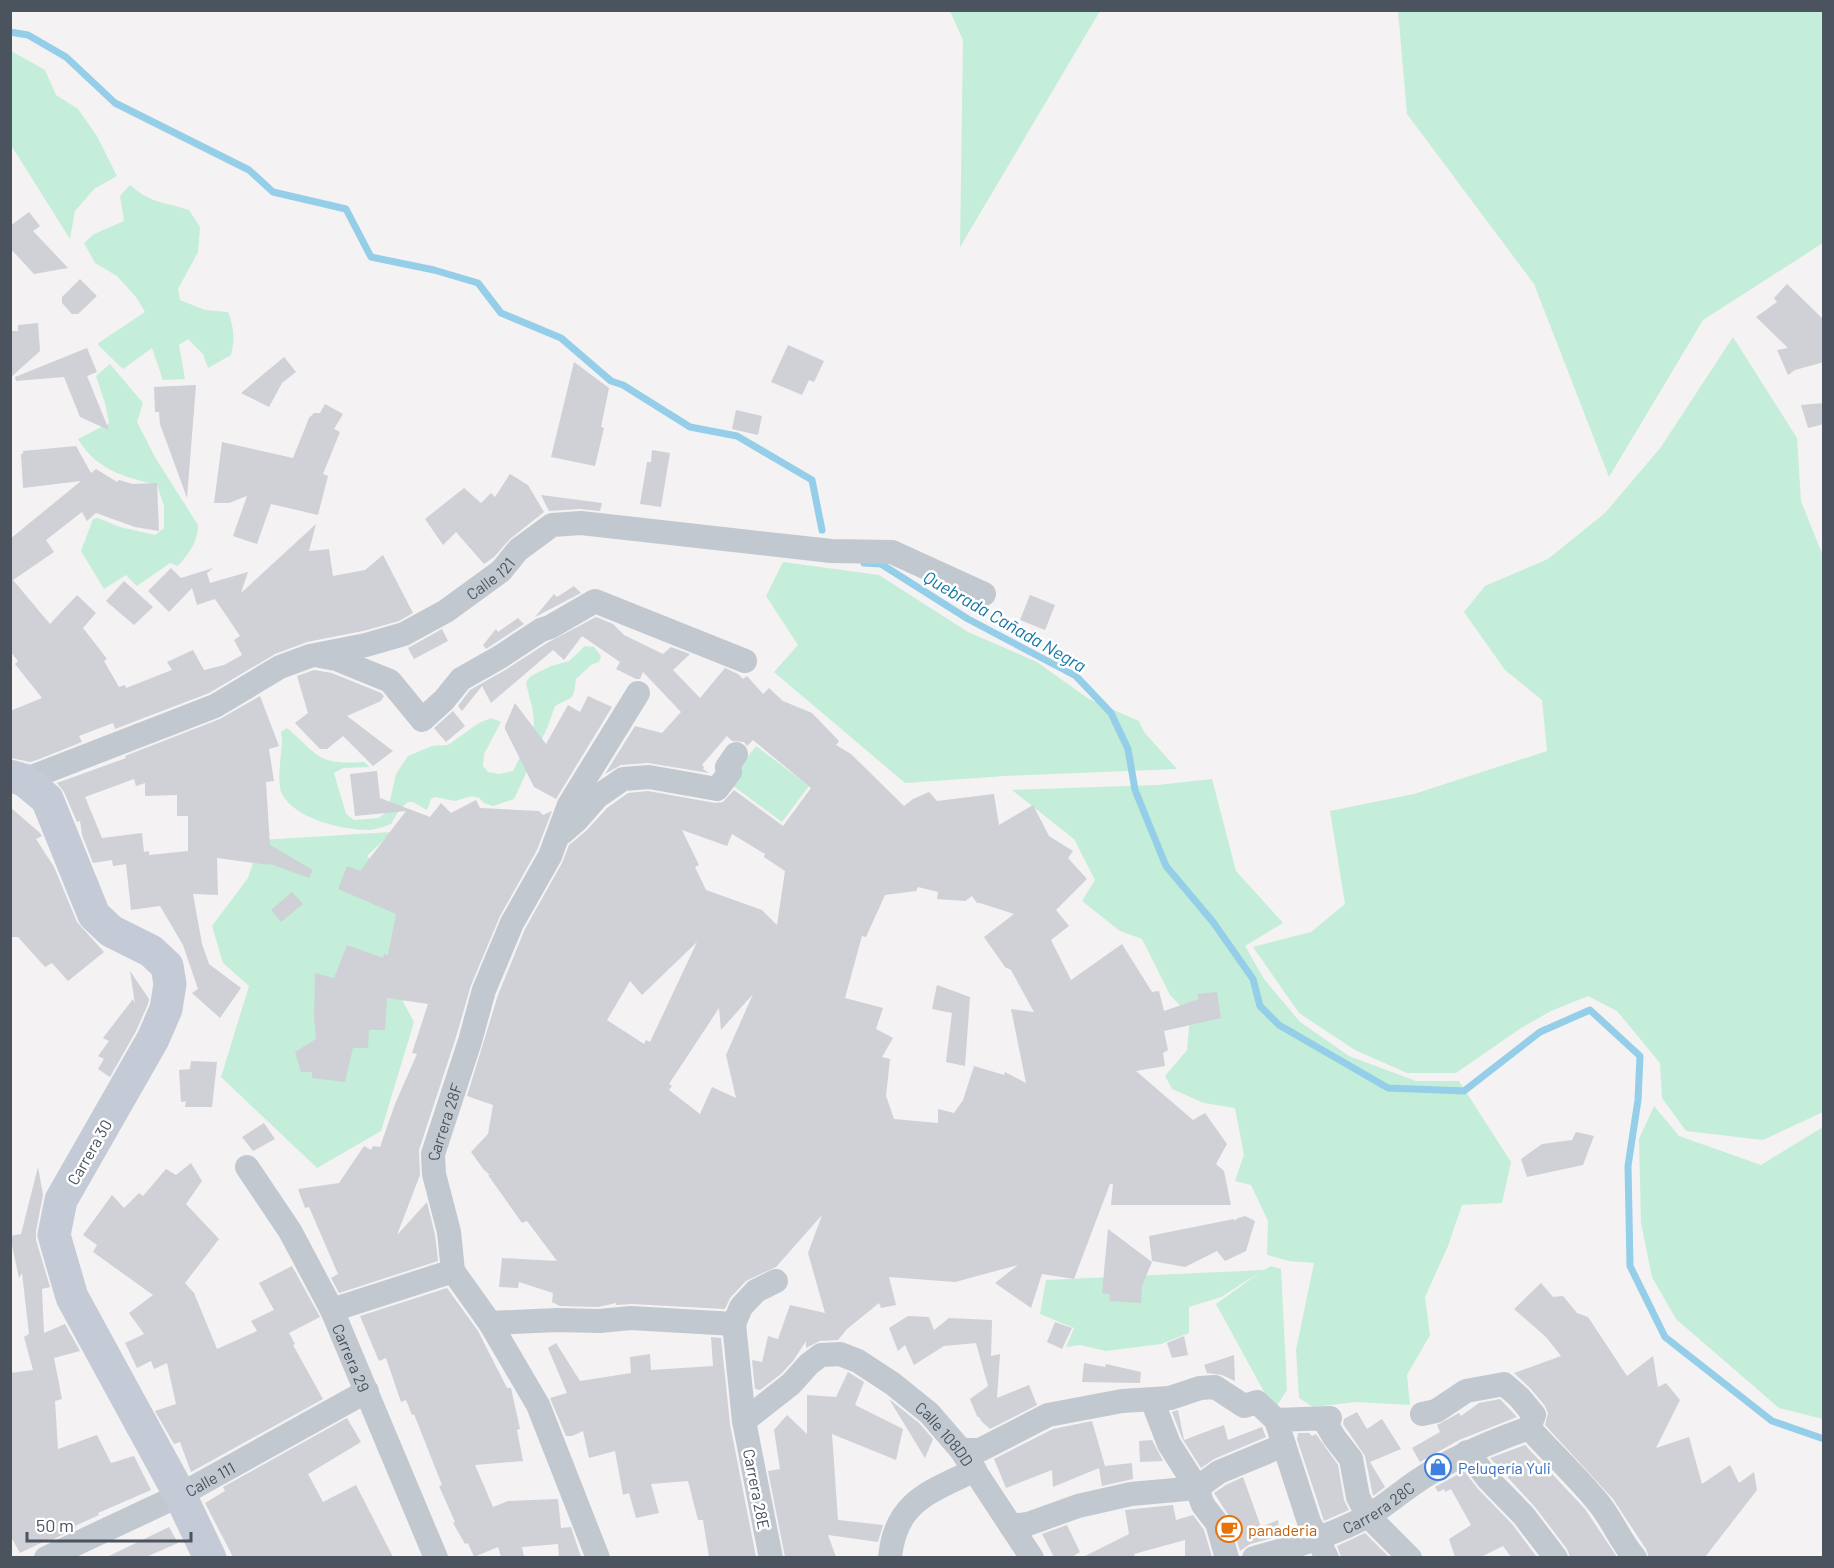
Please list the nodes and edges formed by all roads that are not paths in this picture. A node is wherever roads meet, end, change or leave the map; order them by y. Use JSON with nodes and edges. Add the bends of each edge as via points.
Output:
{"nodes":[{"id":1,"x":984,"y":594,"type":"dead end"},
{"id":2,"x":317,"y":655,"type":"junction"},
{"id":3,"x":745,"y":662,"type":"dead end"},
{"id":4,"x":638,"y":693,"type":"dead end"},
{"id":5,"x":736,"y":754,"type":"dead end"},
{"id":6,"x":17,"y":778,"type":"edge"},
{"id":7,"x":558,"y":836,"type":"junction"},
{"id":8,"x":247,"y":1167,"type":"dead end"},
{"id":9,"x":453,"y":1271,"type":"junction"},
{"id":10,"x":776,"y":1281,"type":"dead end"},
{"id":11,"x":332,"y":1310,"type":"junction"},
{"id":12,"x":490,"y":1323,"type":"junction"},
{"id":13,"x":734,"y":1324,"type":"junction"},
{"id":14,"x":367,"y":1391,"type":"junction"},
{"id":15,"x":1152,"y":1400,"type":"junction"},
{"id":16,"x":1422,"y":1414,"type":"dead end"},
{"id":17,"x":744,"y":1420,"type":"junction"},
{"id":18,"x":1275,"y":1420,"type":"junction"},
{"id":19,"x":1529,"y":1428,"type":"junction"},
{"id":20,"x":1284,"y":1445,"type":"junction"},
{"id":21,"x":1467,"y":1452,"type":"junction"},
{"id":22,"x":968,"y":1460,"type":"junction"},
{"id":23,"x":1197,"y":1488,"type":"junction"},
{"id":24,"x":180,"y":1495,"type":"junction"},
{"id":25,"x":1368,"y":1516,"type":"junction"},
{"id":26,"x":1011,"y":1526,"type":"junction"},
{"id":27,"x":1322,"y":1548,"type":"edge"},
{"id":28,"x":46,"y":1557,"type":"edge"},
{"id":29,"x":210,"y":1557,"type":"edge"},
{"id":30,"x":436,"y":1557,"type":"edge"},
{"id":31,"x":598,"y":1557,"type":"edge"},
{"id":32,"x":771,"y":1557,"type":"edge"},
{"id":33,"x":890,"y":1557,"type":"edge"},
{"id":34,"x":1032,"y":1557,"type":"edge"},
{"id":35,"x":1227,"y":1557,"type":"edge"},
{"id":36,"x":1254,"y":1557,"type":"edge"},
{"id":37,"x":1410,"y":1557,"type":"edge"},
{"id":38,"x":1556,"y":1557,"type":"edge"},
{"id":39,"x":1635,"y":1557,"type":"edge"}],
"edges":[{"from":1,"to":2,"type":"street","name":"Calle 121","via":[[892,552],[831,551],[581,523],[552,525],[518,550],[501,571],[446,611],[404,634]]},
{"from":2,"to":3,"type":"street","via":[[390,681],[422,720],[461,679],[595,601]]},
{"from":2,"to":6,"type":"street","name":"Calle 121","via":[[280,667],[215,706]]},
{"from":4,"to":7,"type":"street","name":"Carrera 28F","via":[[569,805]]},
{"from":5,"to":7,"type":"street","via":[[717,789],[649,777],[623,779],[597,797]]},
{"from":6,"to":24,"type":"street","name":"Carrera 30","via":[[46,799],[94,915],[111,931],[151,951],[166,966],[170,984],[166,1009],[61,1200],[54,1235],[72,1297]]},
{"from":7,"to":9,"type":"street","name":"Carrera 28F","via":[[512,922],[484,990],[433,1154]]},
{"from":8,"to":11,"type":"street","name":"Carrera 29","via":[[291,1231]]},
{"from":9,"to":11,"type":"street"},
{"from":9,"to":12,"type":"street","name":"Carrera 28F"},
{"from":10,"to":13,"type":"street","via":[[756,1291],[741,1307]]},
{"from":11,"to":14,"type":"street","name":"Carrera 29"},
{"from":12,"to":13,"type":"street","via":[[631,1318]]},
{"from":12,"to":31,"type":"street","name":"Carrera 28F","via":[[538,1405]]},
{"from":13,"to":17,"type":"street","name":"Carrera 28E"},
{"from":14,"to":24,"type":"street","name":"Calle 111"},
{"from":14,"to":30,"type":"street","name":"Carrera 29"},
{"from":15,"to":18,"type":"street","via":[[1215,1386],[1244,1406],[1257,1402]]},
{"from":15,"to":22,"type":"street","via":[[1122,1401],[1048,1414]]},
{"from":15,"to":23,"type":"street","via":[[1169,1444]]},
{"from":16,"to":19,"type":"street","via":[[1436,1411],[1466,1391],[1504,1384],[1534,1414]]},
{"from":17,"to":22,"type":"street","name":"Calle 108DD","via":[[821,1355],[840,1354],[893,1384],[929,1413]]},
{"from":17,"to":32,"type":"street","name":"Carrera 28E"},
{"from":18,"to":20,"type":"street"},
{"from":18,"to":25,"type":"street","via":[[1330,1418],[1327,1425],[1351,1459],[1358,1497]]},
{"from":19,"to":21,"type":"street","name":"Carrera 28C"},
{"from":19,"to":39,"type":"street","via":[[1596,1500]]},
{"from":20,"to":23,"type":"street","via":[[1219,1472]]},
{"from":20,"to":27,"type":"street"},
{"from":21,"to":25,"type":"street","name":"Carrera 28C"},
{"from":21,"to":38,"type":"street"},
{"from":22,"to":26,"type":"street","name":"Calle 108DD"},
{"from":22,"to":33,"type":"street","via":[[904,1512],[891,1540]]},
{"from":23,"to":26,"type":"street","via":[[1131,1494]]},
{"from":23,"to":35,"type":"street","via":[[1203,1505],[1217,1522]]},
{"from":24,"to":28,"type":"street","name":"Calle 111"},
{"from":24,"to":29,"type":"street","name":"Carrera 30"},
{"from":25,"to":27,"type":"street","name":"Carrera 28C"},
{"from":25,"to":37,"type":"street"},
{"from":26,"to":34,"type":"street","name":"Calle 108DD"},
{"from":27,"to":36,"type":"street","name":"Carrera 28C"}]}
